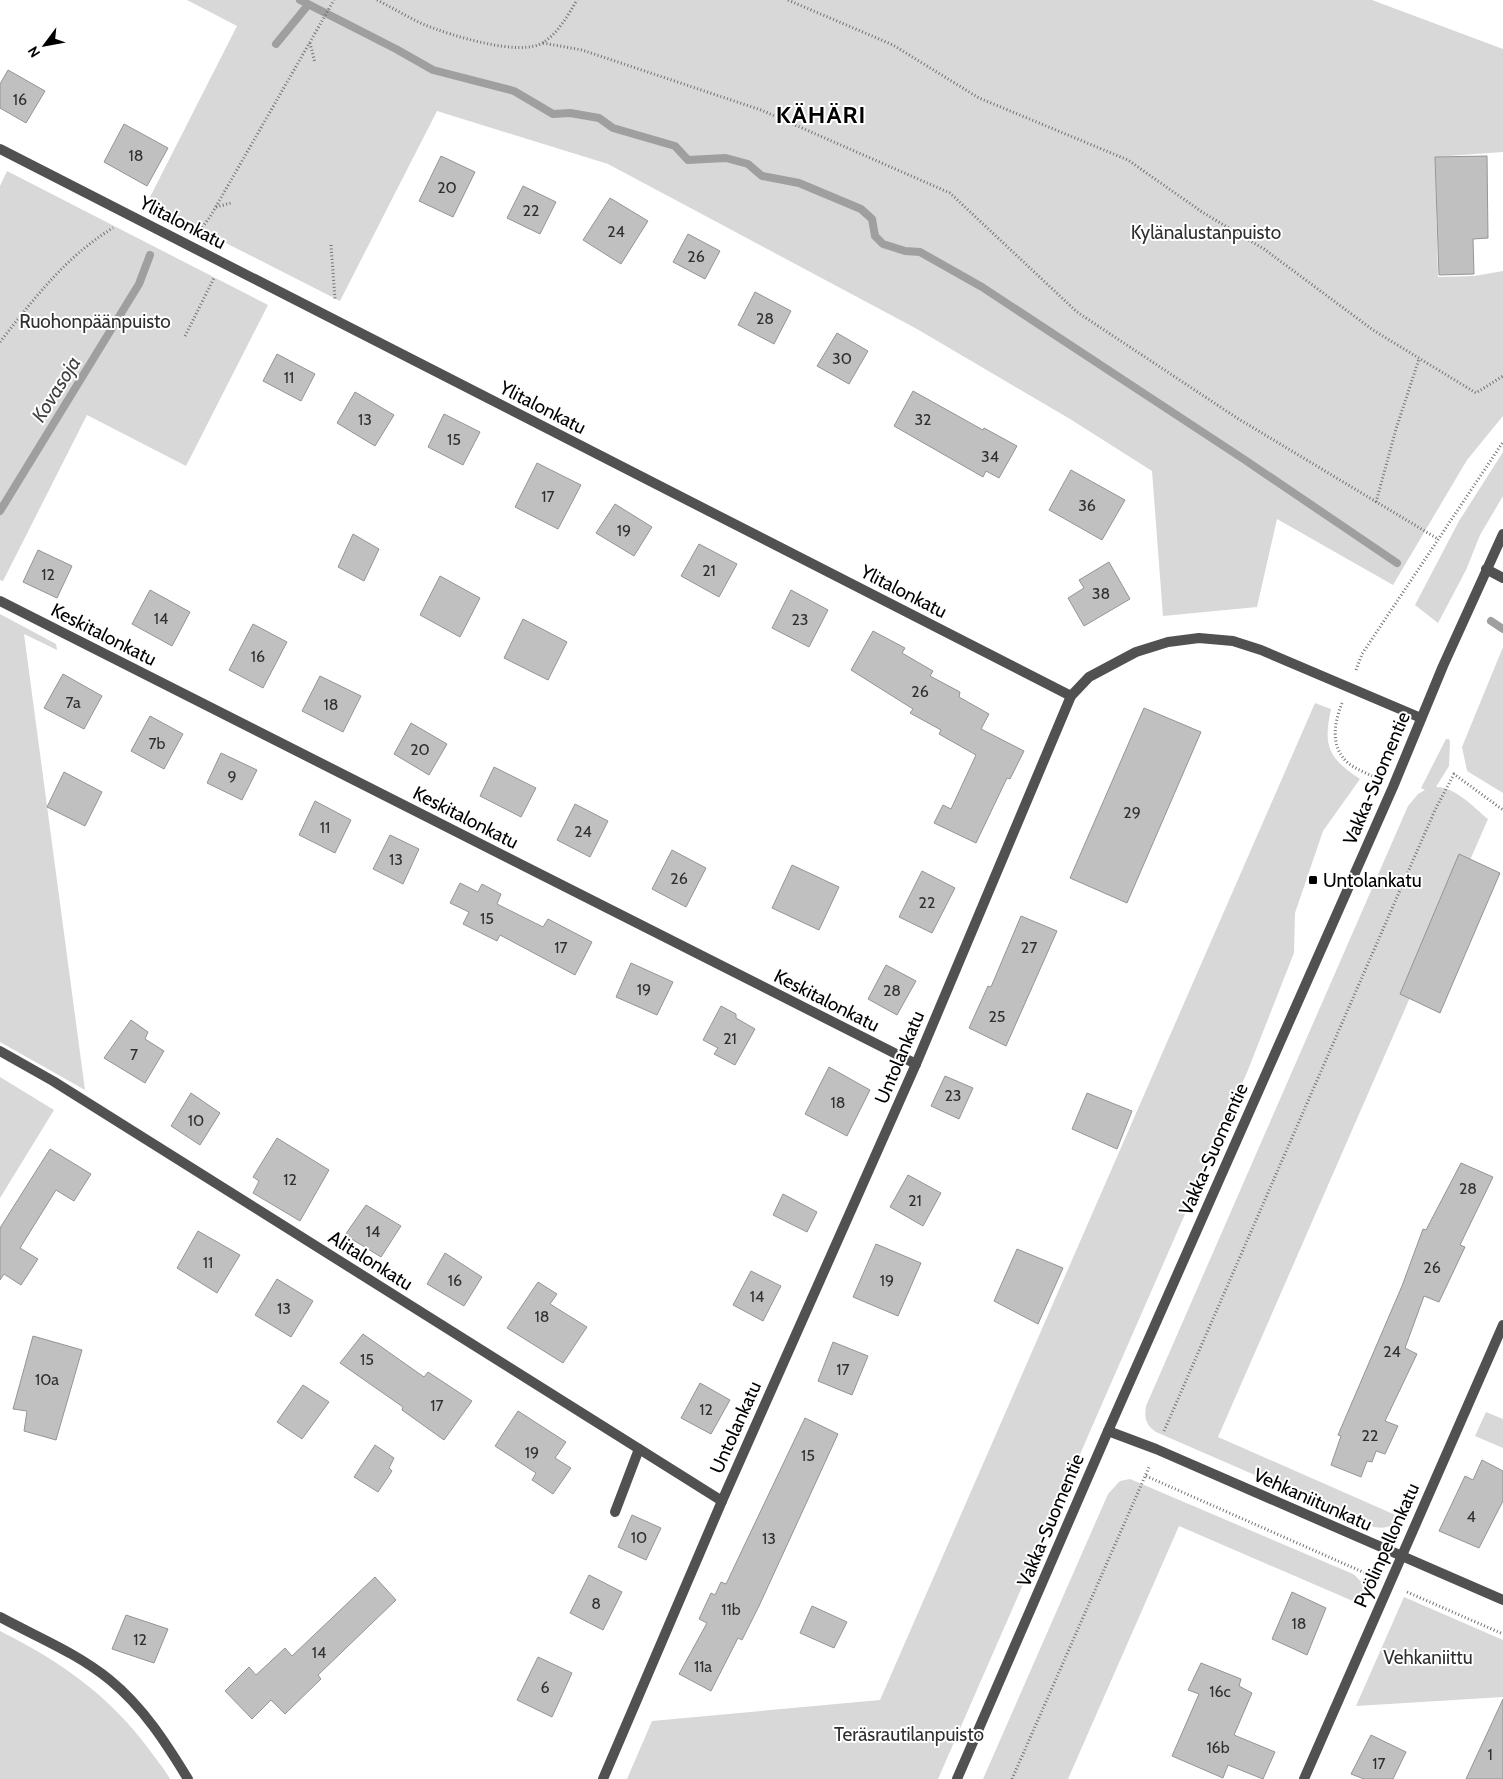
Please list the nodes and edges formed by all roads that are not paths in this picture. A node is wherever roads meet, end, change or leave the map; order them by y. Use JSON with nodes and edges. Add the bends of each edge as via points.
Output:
{"nodes":[{"id":1,"x":0,"y":149,"type":"edge"},
{"id":2,"x":1503,"y":534,"type":"edge"},
{"id":3,"x":1486,"y":568,"type":"junction"},
{"id":4,"x":1503,"y":578,"type":"edge"},
{"id":5,"x":0,"y":601,"type":"edge"},
{"id":6,"x":1071,"y":696,"type":"junction"},
{"id":7,"x":1421,"y":718,"type":"junction"},
{"id":8,"x":0,"y":1051,"type":"edge"},
{"id":9,"x":916,"y":1064,"type":"junction"},
{"id":10,"x":1503,"y":1325,"type":"edge"},
{"id":11,"x":1108,"y":1431,"type":"junction"},
{"id":12,"x":640,"y":1449,"type":"junction"},
{"id":13,"x":722,"y":1501,"type":"junction"},
{"id":14,"x":615,"y":1512,"type":"dead end"},
{"id":15,"x":1400,"y":1556,"type":"junction"},
{"id":16,"x":1503,"y":1600,"type":"edge"},
{"id":17,"x":0,"y":1617,"type":"edge"},
{"id":18,"x":188,"y":1779,"type":"edge"},
{"id":19,"x":603,"y":1779,"type":"edge"},
{"id":20,"x":957,"y":1779,"type":"edge"},
{"id":21,"x":1304,"y":1779,"type":"edge"}],
"edges":[{"from":1,"to":6,"type":"street","name":"Ylitalonkatu"},
{"from":2,"to":3,"type":"street","name":"Vakka-Suomentie"},
{"from":3,"to":4,"type":"street"},
{"from":3,"to":7,"type":"street","name":"Vakka-Suomentie"},
{"from":5,"to":9,"type":"street","name":"Keskitalonkatu"},
{"from":6,"to":7,"type":"street","name":"Untolankatu","via":[[1089,677],[1136,652],[1168,642],[1199,638],[1233,641],[1261,650]]},
{"from":6,"to":9,"type":"street","name":"Untolankatu"},
{"from":7,"to":11,"type":"street","name":"Vakka-Suomentie"},
{"from":8,"to":12,"type":"street","name":"Alitalonkatu"},
{"from":9,"to":13,"type":"street","name":"Untolankatu"},
{"from":10,"to":15,"type":"street","name":"Pyölinpellonkatu"},
{"from":11,"to":15,"type":"street","name":"Vehkaniitunkatu"},
{"from":11,"to":20,"type":"street","name":"Vakka-Suomentie"},
{"from":12,"to":13,"type":"street","name":"Alitalonkatu"},
{"from":12,"to":14,"type":"street"},
{"from":13,"to":19,"type":"street","name":"Untolankatu"},
{"from":15,"to":16,"type":"street","name":"Vehkaniitunkatu"},
{"from":15,"to":21,"type":"street","name":"Pyölinpellonkatu"},
{"from":17,"to":18,"type":"street","via":[[70,1653],[110,1680],[161,1735]]}]}
